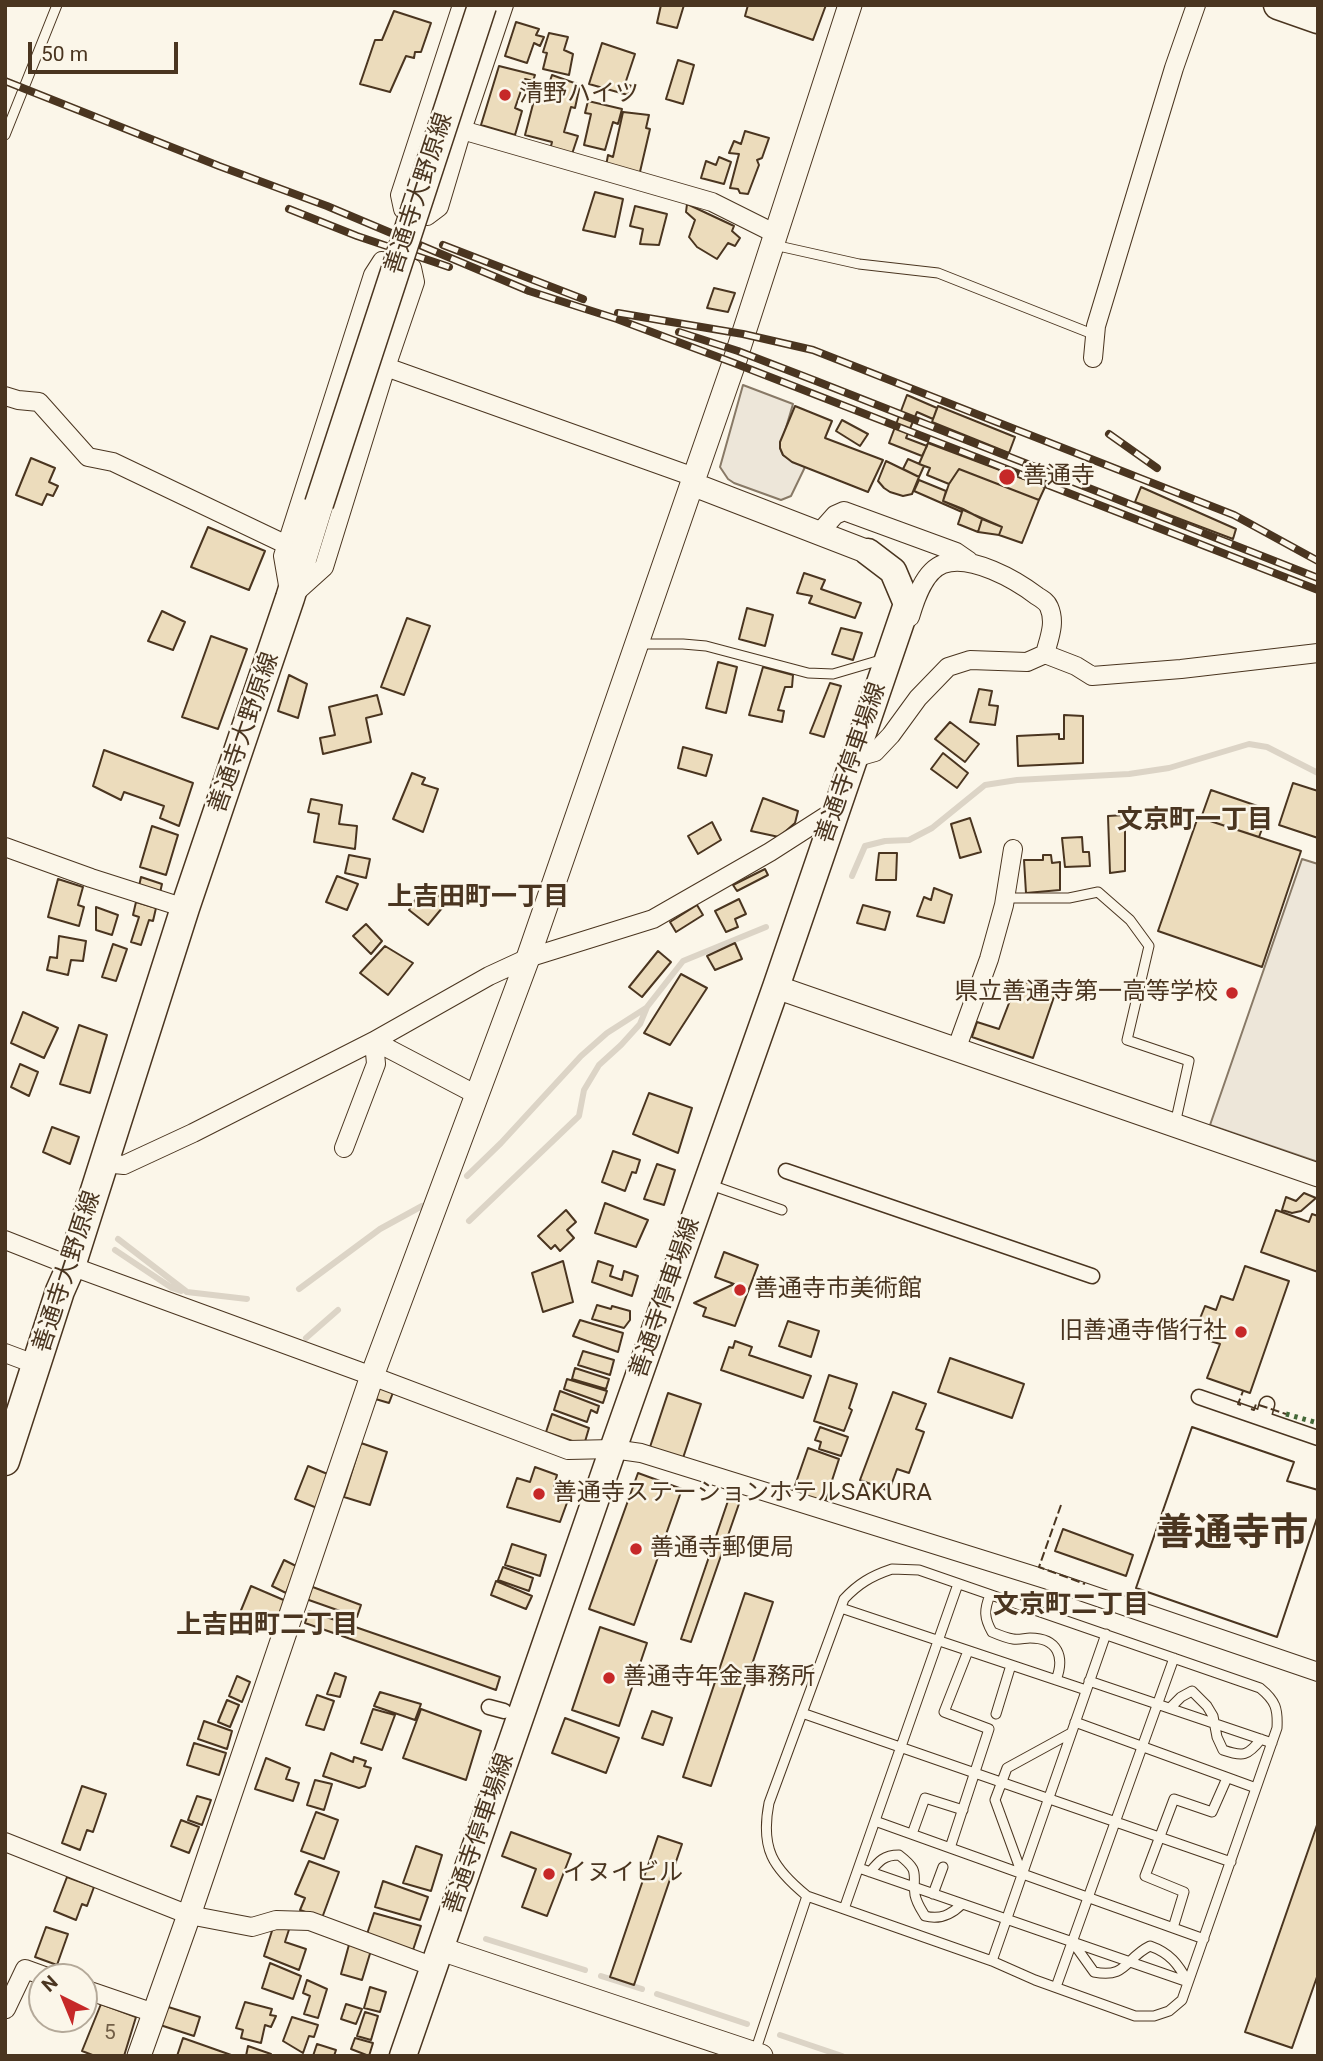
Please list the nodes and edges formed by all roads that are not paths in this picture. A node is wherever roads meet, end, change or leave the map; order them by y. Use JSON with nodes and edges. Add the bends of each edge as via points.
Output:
{"nodes":[{"id":1,"x":57,"y":5,"type":"edge"},
{"id":2,"x":849,"y":5,"type":"edge"},
{"id":3,"x":1196,"y":5,"type":"edge"},
{"id":4,"x":1278,"y":5,"type":"edge"},
{"id":5,"x":483,"y":6,"type":"edge"},
{"id":6,"x":1318,"y":19,"type":"edge"},
{"id":7,"x":462,"y":130,"type":"junction"},
{"id":8,"x":5,"y":135,"type":"edge"},
{"id":9,"x":774,"y":239,"type":"junction"},
{"id":10,"x":1096,"y":335,"type":"junction"},
{"id":11,"x":1093,"y":358,"type":"dead end"},
{"id":12,"x":386,"y":367,"type":"junction"},
{"id":13,"x":5,"y":396,"type":"edge"},
{"id":14,"x":693,"y":481,"type":"junction"},
{"id":15,"x":819,"y":533,"type":"junction"},
{"id":16,"x":286,"y":545,"type":"junction"},
{"id":17,"x":868,"y":552,"type":"joint"},
{"id":18,"x":973,"y":563,"type":"junction"},
{"id":19,"x":290,"y":598,"type":"junction"},
{"id":20,"x":636,"y":644,"type":"junction"},
{"id":21,"x":892,"y":648,"type":"junction"},
{"id":22,"x":1318,"y":653,"type":"edge"},
{"id":23,"x":1045,"y":654,"type":"junction"},
{"id":24,"x":873,"y":702,"type":"junction"},
{"id":25,"x":906,"y":715,"type":"junction"},
{"id":26,"x":854,"y":758,"type":"junction"},
{"id":27,"x":837,"y":809,"type":"junction"},
{"id":28,"x":5,"y":847,"type":"edge"},
{"id":29,"x":1013,"y":849,"type":"dead end"},
{"id":30,"x":1005,"y":898,"type":"junction"},
{"id":31,"x":186,"y":908,"type":"junction"},
{"id":32,"x":528,"y":958,"type":"junction"},
{"id":33,"x":776,"y":987,"type":"junction"},
{"id":34,"x":374,"y":1041,"type":"junction"},
{"id":35,"x":956,"y":1050,"type":"junction"},
{"id":36,"x":477,"y":1095,"type":"junction"},
{"id":37,"x":1174,"y":1126,"type":"junction"},
{"id":38,"x":344,"y":1148,"type":"dead end"},
{"id":39,"x":104,"y":1163,"type":"junction"},
{"id":40,"x":786,"y":1171,"type":"dead end"},
{"id":41,"x":1318,"y":1175,"type":"edge"},
{"id":42,"x":706,"y":1184,"type":"junction"},
{"id":43,"x":782,"y":1210,"type":"dead end"},
{"id":44,"x":5,"y":1240,"type":"edge"},
{"id":45,"x":71,"y":1266,"type":"junction"},
{"id":46,"x":1092,"y":1276,"type":"dead end"},
{"id":47,"x":5,"y":1353,"type":"edge"},
{"id":48,"x":37,"y":1365,"type":"junction"},
{"id":49,"x":372,"y":1376,"type":"junction"},
{"id":50,"x":1199,"y":1396,"type":"dead end"},
{"id":51,"x":1267,"y":1404,"type":"dead end"},
{"id":52,"x":1263,"y":1419,"type":"junction"},
{"id":53,"x":1318,"y":1438,"type":"edge"},
{"id":54,"x":612,"y":1449,"type":"junction"},
{"id":55,"x":5,"y":1461,"type":"edge"},
{"id":56,"x":957,"y":1584,"type":"junction"},
{"id":57,"x":990,"y":1595,"type":"junction"},
{"id":58,"x":841,"y":1608,"type":"junction"},
{"id":59,"x":1106,"y":1634,"type":"junction"},
{"id":60,"x":938,"y":1641,"type":"junction"},
{"id":61,"x":968,"y":1651,"type":"junction"},
{"id":62,"x":1174,"y":1658,"type":"junction"},
{"id":63,"x":1011,"y":1665,"type":"junction"},
{"id":64,"x":1318,"y":1672,"type":"edge"},
{"id":65,"x":1056,"y":1680,"type":"junction"},
{"id":66,"x":1088,"y":1685,"type":"junction"},
{"id":67,"x":1157,"y":1704,"type":"junction"},
{"id":68,"x":489,"y":1707,"type":"dead end"},
{"id":69,"x":1170,"y":1708,"type":"junction"},
{"id":70,"x":504,"y":1712,"type":"dead end"},
{"id":71,"x":802,"y":1713,"type":"junction"},
{"id":72,"x":996,"y":1714,"type":"dead end"},
{"id":73,"x":1075,"y":1723,"type":"junction"},
{"id":74,"x":1214,"y":1723,"type":"junction"},
{"id":75,"x":1071,"y":1734,"type":"junction"},
{"id":76,"x":1261,"y":1739,"type":"junction"},
{"id":77,"x":1272,"y":1743,"type":"junction"},
{"id":78,"x":1142,"y":1747,"type":"junction"},
{"id":79,"x":901,"y":1749,"type":"junction"},
{"id":80,"x":974,"y":1773,"type":"junction"},
{"id":81,"x":1227,"y":1778,"type":"junction"},
{"id":82,"x":1002,"y":1783,"type":"junction"},
{"id":83,"x":1256,"y":1788,"type":"junction"},
{"id":84,"x":1048,"y":1798,"type":"junction"},
{"id":85,"x":963,"y":1810,"type":"junction"},
{"id":86,"x":875,"y":1821,"type":"junction"},
{"id":87,"x":1115,"y":1822,"type":"junction"},
{"id":88,"x":912,"y":1835,"type":"junction"},
{"id":89,"x":1160,"y":1837,"type":"junction"},
{"id":90,"x":5,"y":1842,"type":"edge"},
{"id":91,"x":950,"y":1848,"type":"junction"},
{"id":92,"x":1231,"y":1862,"type":"junction"},
{"id":93,"x":943,"y":1867,"type":"dead end"},
{"id":94,"x":859,"y":1868,"type":"junction"},
{"id":95,"x":870,"y":1872,"type":"junction"},
{"id":96,"x":1022,"y":1874,"type":"junction"},
{"id":97,"x":915,"y":1887,"type":"junction"},
{"id":98,"x":933,"y":1894,"type":"junction"},
{"id":99,"x":807,"y":1896,"type":"junction"},
{"id":100,"x":1088,"y":1898,"type":"junction"},
{"id":101,"x":962,"y":1904,"type":"junction"},
{"id":102,"x":844,"y":1909,"type":"junction"},
{"id":103,"x":190,"y":1915,"type":"junction"},
{"id":104,"x":1006,"y":1919,"type":"junction"},
{"id":105,"x":1173,"y":1928,"type":"junction"},
{"id":106,"x":1203,"y":1939,"type":"junction"},
{"id":107,"x":1072,"y":1942,"type":"junction"},
{"id":108,"x":437,"y":1958,"type":"junction"},
{"id":109,"x":992,"y":1961,"type":"junction"},
{"id":110,"x":1130,"y":1962,"type":"junction"},
{"id":111,"x":28,"y":1970,"type":"edge"},
{"id":112,"x":1188,"y":1982,"type":"junction"},
{"id":113,"x":1056,"y":1987,"type":"junction"},
{"id":114,"x":98,"y":1994,"type":"edge"},
{"id":115,"x":6,"y":2009,"type":"edge"},
{"id":116,"x":154,"y":2013,"type":"junction"},
{"id":117,"x":757,"y":2055,"type":"edge"},
{"id":118,"x":139,"y":2056,"type":"edge"},
{"id":119,"x":403,"y":2056,"type":"edge"}],
"edges":[{"from":1,"to":8,"type":"lane"},
{"from":2,"to":9,"type":"street"},
{"from":3,"to":10,"type":"street"},
{"from":4,"to":6,"type":"main road"},
{"from":5,"to":7,"type":"street"},
{"from":5,"to":7,"type":"street","via":[[400,195],[403,209],[427,216],[439,207]]},
{"from":5,"to":19,"type":"main road","name":"善通寺大野原線","bridge":true},
{"from":7,"to":9,"type":"street","via":[[712,202]]},
{"from":9,"to":10,"type":"lane","via":[[859,264],[938,273]]},
{"from":9,"to":14,"type":"street"},
{"from":10,"to":11,"type":"street"},
{"from":12,"to":14,"type":"street"},
{"from":12,"to":16,"type":"street","via":[[415,282],[412,268],[382,261],[373,275]]},
{"from":12,"to":19,"type":"street","via":[[324,567]]},
{"from":13,"to":16,"type":"street","via":[[39,402],[88,457],[113,462]]},
{"from":14,"to":15,"type":"street"},
{"from":14,"to":20,"type":"street"},
{"from":15,"to":17,"type":"street"},
{"from":15,"to":18,"type":"street","via":[[845,511],[956,552]]},
{"from":16,"to":19,"type":"street","via":[[283,556]]},
{"from":17,"to":21,"type":"main road","name":"善通寺停車場線","via":[[893,571],[906,604]]},
{"from":18,"to":21,"type":"street","via":[[936,568],[918,589],[906,628]]},
{"from":18,"to":23,"type":"street","via":[[1018,581],[1048,604],[1053,623]]},
{"from":19,"to":31,"type":"main road","name":"善通寺大野原線"},
{"from":20,"to":21,"type":"lane","via":[[706,646],[808,673],[833,674]]},
{"from":20,"to":32,"type":"street"},
{"from":21,"to":24,"type":"main road","name":"善通寺停車場線"},
{"from":22,"to":23,"type":"street","via":[[1092,676]]},
{"from":23,"to":25,"type":"street","via":[[1027,662],[970,660],[948,667]]},
{"from":24,"to":25,"type":"street","via":[[889,717]]},
{"from":24,"to":26,"type":"main road","name":"善通寺停車場線"},
{"from":25,"to":26,"type":"street","via":[[875,752]]},
{"from":26,"to":27,"type":"main road","name":"善通寺停車場線"},
{"from":27,"to":32,"type":"street","via":[[653,919]]},
{"from":27,"to":33,"type":"main road","name":"善通寺停車場線"},
{"from":28,"to":31,"type":"street"},
{"from":29,"to":30,"type":"street"},
{"from":30,"to":35,"type":"street"},
{"from":30,"to":37,"type":"lane","via":[[1069,898],[1098,892],[1130,920],[1149,946],[1127,1040],[1189,1061]]},
{"from":31,"to":39,"type":"main road","name":"善通寺大野原線"},
{"from":32,"to":34,"type":"street"},
{"from":32,"to":36,"type":"street"},
{"from":33,"to":35,"type":"street"},
{"from":33,"to":42,"type":"main road","name":"善通寺停車場線"},
{"from":34,"to":36,"type":"street"},
{"from":34,"to":38,"type":"street","via":[[376,1064]]},
{"from":34,"to":39,"type":"street","via":[[137,1160],[124,1165]]},
{"from":35,"to":37,"type":"street"},
{"from":36,"to":49,"type":"street"},
{"from":37,"to":41,"type":"street","via":[[1251,1159]]},
{"from":39,"to":45,"type":"main road","name":"善通寺大野原線"},
{"from":40,"to":46,"type":"street"},
{"from":42,"to":43,"type":"lane"},
{"from":42,"to":54,"type":"main road","name":"善通寺停車場線"},
{"from":44,"to":45,"type":"street"},
{"from":45,"to":48,"type":"main road","name":"善通寺大野原線"},
{"from":45,"to":49,"type":"street"},
{"from":47,"to":48,"type":"street"},
{"from":48,"to":55,"type":"main road","name":"善通寺大野原線"},
{"from":49,"to":54,"type":"street","via":[[568,1450]]},
{"from":49,"to":103,"type":"street","via":[[293,1635]]},
{"from":50,"to":52,"type":"street"},
{"from":51,"to":52,"type":"street"},
{"from":52,"to":53,"type":"street"},
{"from":54,"to":64,"type":"street","via":[[641,1453],[1008,1568]]},
{"from":54,"to":108,"type":"main road","name":"善通寺停車場線"},
{"from":56,"to":57,"type":"lane"},
{"from":56,"to":58,"type":"lane","via":[[919,1570],[892,1569],[858,1584]]},
{"from":56,"to":60,"type":"lane"},
{"from":57,"to":59,"type":"lane"},
{"from":57,"to":65,"type":"lane","via":[[984,1609],[992,1632],[1051,1643],[1062,1666]]},
{"from":58,"to":60,"type":"lane"},
{"from":58,"to":71,"type":"lane"},
{"from":59,"to":62,"type":"lane"},
{"from":59,"to":66,"type":"lane"},
{"from":60,"to":61,"type":"lane"},
{"from":60,"to":79,"type":"lane"},
{"from":61,"to":63,"type":"lane"},
{"from":61,"to":80,"type":"lane","via":[[944,1712],[989,1729]]},
{"from":62,"to":67,"type":"lane"},
{"from":62,"to":77,"type":"lane","via":[[1260,1688],[1278,1710]]},
{"from":63,"to":65,"type":"lane"},
{"from":63,"to":72,"type":"lane"},
{"from":65,"to":66,"type":"lane"},
{"from":66,"to":67,"type":"lane"},
{"from":66,"to":73,"type":"lane"},
{"from":67,"to":69,"type":"lane"},
{"from":67,"to":78,"type":"lane"},
{"from":68,"to":70,"type":"street"},
{"from":69,"to":74,"type":"lane"},
{"from":69,"to":74,"type":"lane","via":[[1192,1691],[1207,1706]]},
{"from":71,"to":79,"type":"lane"},
{"from":71,"to":99,"type":"lane","via":[[765,1824],[773,1860],[783,1876]]},
{"from":73,"to":75,"type":"lane"},
{"from":73,"to":78,"type":"lane"},
{"from":74,"to":76,"type":"lane"},
{"from":74,"to":76,"type":"lane","via":[[1223,1750],[1237,1755],[1247,1754]]},
{"from":75,"to":82,"type":"lane","via":[[1007,1768]]},
{"from":75,"to":84,"type":"lane"},
{"from":76,"to":77,"type":"lane"},
{"from":77,"to":83,"type":"lane"},
{"from":78,"to":81,"type":"lane"},
{"from":78,"to":87,"type":"lane"},
{"from":79,"to":80,"type":"lane"},
{"from":79,"to":86,"type":"lane"},
{"from":80,"to":82,"type":"lane"},
{"from":80,"to":85,"type":"lane"},
{"from":81,"to":83,"type":"lane"},
{"from":81,"to":89,"type":"lane","via":[[1212,1812],[1174,1800]]},
{"from":82,"to":84,"type":"lane"},
{"from":82,"to":96,"type":"lane","via":[[995,1800]]},
{"from":83,"to":92,"type":"lane"},
{"from":84,"to":87,"type":"lane"},
{"from":84,"to":96,"type":"lane"},
{"from":85,"to":88,"type":"lane","via":[[925,1798]]},
{"from":85,"to":91,"type":"lane"},
{"from":86,"to":88,"type":"lane"},
{"from":86,"to":94,"type":"lane"},
{"from":87,"to":89,"type":"lane"},
{"from":87,"to":100,"type":"lane"},
{"from":88,"to":91,"type":"lane"},
{"from":89,"to":92,"type":"lane"},
{"from":89,"to":105,"type":"lane","via":[[1145,1876],[1184,1892]]},
{"from":90,"to":103,"type":"street"},
{"from":91,"to":96,"type":"lane"},
{"from":92,"to":106,"type":"lane"},
{"from":93,"to":98,"type":"lane"},
{"from":94,"to":95,"type":"lane"},
{"from":94,"to":102,"type":"lane"},
{"from":95,"to":97,"type":"lane"},
{"from":95,"to":97,"type":"lane","via":[[879,1860],[899,1856],[913,1868]]},
{"from":96,"to":100,"type":"lane"},
{"from":96,"to":104,"type":"lane"},
{"from":97,"to":98,"type":"lane"},
{"from":97,"to":101,"type":"lane","via":[[925,1916],[946,1916]]},
{"from":98,"to":101,"type":"lane"},
{"from":99,"to":102,"type":"lane"},
{"from":99,"to":117,"type":"lane"},
{"from":100,"to":105,"type":"lane"},
{"from":100,"to":107,"type":"lane"},
{"from":101,"to":104,"type":"lane"},
{"from":102,"to":109,"type":"lane"},
{"from":103,"to":108,"type":"street","via":[[253,1927],[276,1920],[310,1921]]},
{"from":103,"to":116,"type":"street"},
{"from":104,"to":107,"type":"lane"},
{"from":104,"to":109,"type":"lane"},
{"from":105,"to":106,"type":"lane"},
{"from":106,"to":112,"type":"lane"},
{"from":107,"to":110,"type":"lane"},
{"from":107,"to":110,"type":"lane","via":[[1094,1972],[1117,1973]]},
{"from":107,"to":113,"type":"lane"},
{"from":108,"to":117,"type":"street"},
{"from":108,"to":119,"type":"main road","name":"善通寺停車場線"},
{"from":109,"to":113,"type":"lane"},
{"from":110,"to":112,"type":"lane"},
{"from":110,"to":112,"type":"lane","via":[[1150,1946],[1179,1965]]},
{"from":111,"to":115,"type":"street","via":[[24,1969]]},
{"from":112,"to":113,"type":"lane","via":[[1182,2000],[1154,2016],[1135,2016]]},
{"from":114,"to":116,"type":"street"},
{"from":116,"to":118,"type":"street"}]}
